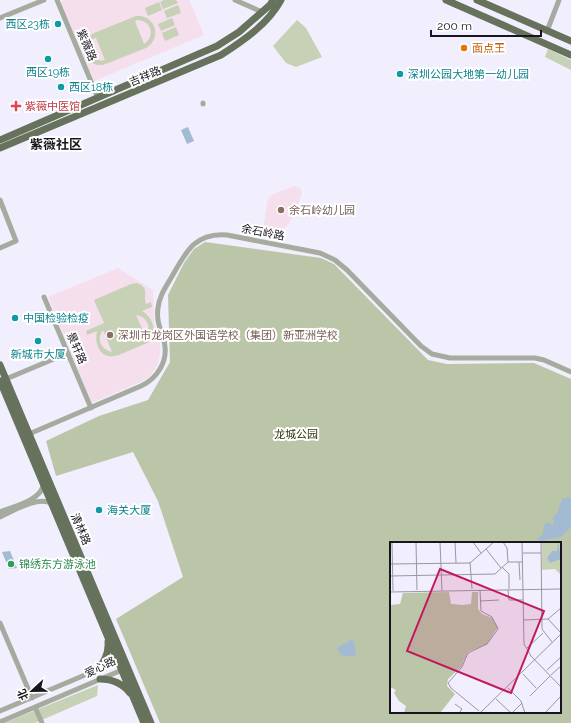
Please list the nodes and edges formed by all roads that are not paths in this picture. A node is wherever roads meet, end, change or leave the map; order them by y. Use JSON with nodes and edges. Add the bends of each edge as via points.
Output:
{"nodes":[{"id":1,"x":44,"y":0,"type":"edge"},
{"id":2,"x":57,"y":0,"type":"edge"},
{"id":3,"x":235,"y":0,"type":"edge"},
{"id":4,"x":273,"y":0,"type":"edge"},
{"id":5,"x":282,"y":0,"type":"edge"},
{"id":6,"x":446,"y":0,"type":"edge"},
{"id":7,"x":476,"y":0,"type":"edge"},
{"id":8,"x":560,"y":0,"type":"edge"},
{"id":9,"x":262,"y":12,"type":"junction"},
{"id":10,"x":0,"y":18,"type":"edge"},
{"id":11,"x":547,"y":31,"type":"junction"},
{"id":12,"x":571,"y":41,"type":"edge"},
{"id":13,"x":571,"y":55,"type":"edge"},
{"id":14,"x":98,"y":98,"type":"junction"},
{"id":15,"x":0,"y":140,"type":"edge"},
{"id":16,"x":0,"y":148,"type":"edge"},
{"id":17,"x":0,"y":200,"type":"edge"},
{"id":18,"x":0,"y":248,"type":"edge"},
{"id":19,"x":44,"y":297,"type":"dead end"},
{"id":20,"x":68,"y":353,"type":"junction"},
{"id":21,"x":0,"y":365,"type":"edge"},
{"id":22,"x":571,"y":372,"type":"edge"},
{"id":23,"x":3,"y":380,"type":"edge"},
{"id":24,"x":91,"y":408,"type":"junction"},
{"id":25,"x":29,"y":434,"type":"junction"},
{"id":26,"x":43,"y":484,"type":"junction"},
{"id":27,"x":52,"y":504,"type":"junction"},
{"id":28,"x":0,"y":512,"type":"edge"},
{"id":29,"x":0,"y":517,"type":"edge"},
{"id":30,"x":0,"y":623,"type":"edge"},
{"id":31,"x":107,"y":636,"type":"junction"},
{"id":32,"x":118,"y":661,"type":"junction"},
{"id":33,"x":126,"y":663,"type":"junction"},
{"id":34,"x":122,"y":670,"type":"junction"},
{"id":35,"x":95,"y":671,"type":"junction"},
{"id":36,"x":100,"y":679,"type":"junction"},
{"id":37,"x":133,"y":697,"type":"junction"},
{"id":38,"x":32,"y":698,"type":"junction"},
{"id":39,"x":35,"y":707,"type":"junction"},
{"id":40,"x":0,"y":711,"type":"edge"},
{"id":41,"x":0,"y":722,"type":"edge"},
{"id":42,"x":42,"y":723,"type":"edge"},
{"id":43,"x":144,"y":723,"type":"edge"},
{"id":44,"x":151,"y":723,"type":"edge"}],
"edges":[{"from":1,"to":10,"type":"street"},
{"from":2,"to":14,"type":"street","name":"紫薇路"},
{"from":3,"to":9,"type":"street"},
{"from":4,"to":9,"type":"main road","name":"吉祥路"},
{"from":5,"to":16,"type":"main road","name":"吉祥路","via":[[275,11],[245,40],[221,55]]},
{"from":6,"to":13,"type":"main road"},
{"from":7,"to":11,"type":"main road"},
{"from":8,"to":11,"type":"street"},
{"from":9,"to":14,"type":"main road","name":"吉祥路","via":[[240,32],[218,46]]},
{"from":11,"to":12,"type":"main road"},
{"from":14,"to":15,"type":"main road","name":"吉祥路"},
{"from":17,"to":18,"type":"street","via":[[16,241]]},
{"from":19,"to":20,"type":"street","name":"景轩路"},
{"from":20,"to":23,"type":"street"},
{"from":20,"to":24,"type":"street","name":"景轩路"},
{"from":21,"to":23,"type":"main road","name":"清林路"},
{"from":22,"to":24,"type":"street","name":"余石岭路","via":[[535,358],[450,358],[437,355],[421,346],[347,270],[330,257],[315,252],[218,235],[200,240],[189,248],[161,296],[158,317],[165,355],[156,376],[141,386]]},
{"from":23,"to":25,"type":"main road","name":"清林路"},
{"from":23,"to":26,"type":"main road","name":"清林路"},
{"from":24,"to":25,"type":"street","name":"余石岭路"},
{"from":25,"to":33,"type":"main road","name":"清林路"},
{"from":26,"to":27,"type":"main road","name":"清林路"},
{"from":26,"to":28,"type":"street","via":[[43,489],[37,496]]},
{"from":27,"to":29,"type":"street","via":[[39,501]]},
{"from":27,"to":31,"type":"main road","name":"清林路"},
{"from":30,"to":38,"type":"street"},
{"from":31,"to":32,"type":"main road","name":"清林路"},
{"from":31,"to":35,"type":"main road","via":[[108,652]]},
{"from":32,"to":33,"type":"street","name":"爱心路"},
{"from":32,"to":34,"type":"main road","name":"清林路"},
{"from":32,"to":35,"type":"street","name":"爱心路"},
{"from":33,"to":34,"type":"street","name":"爱心路"},
{"from":33,"to":44,"type":"main road","name":"清林路"},
{"from":34,"to":36,"type":"street","name":"爱心路"},
{"from":34,"to":37,"type":"main road","name":"清林路"},
{"from":35,"to":38,"type":"street","name":"爱心路"},
{"from":36,"to":37,"type":"main road","via":[[117,682]]},
{"from":36,"to":39,"type":"street","name":"爱心路"},
{"from":37,"to":43,"type":"main road","name":"清林路"},
{"from":38,"to":40,"type":"street","name":"爱心路"},
{"from":39,"to":41,"type":"street","name":"爱心路"},
{"from":39,"to":42,"type":"street"}]}
